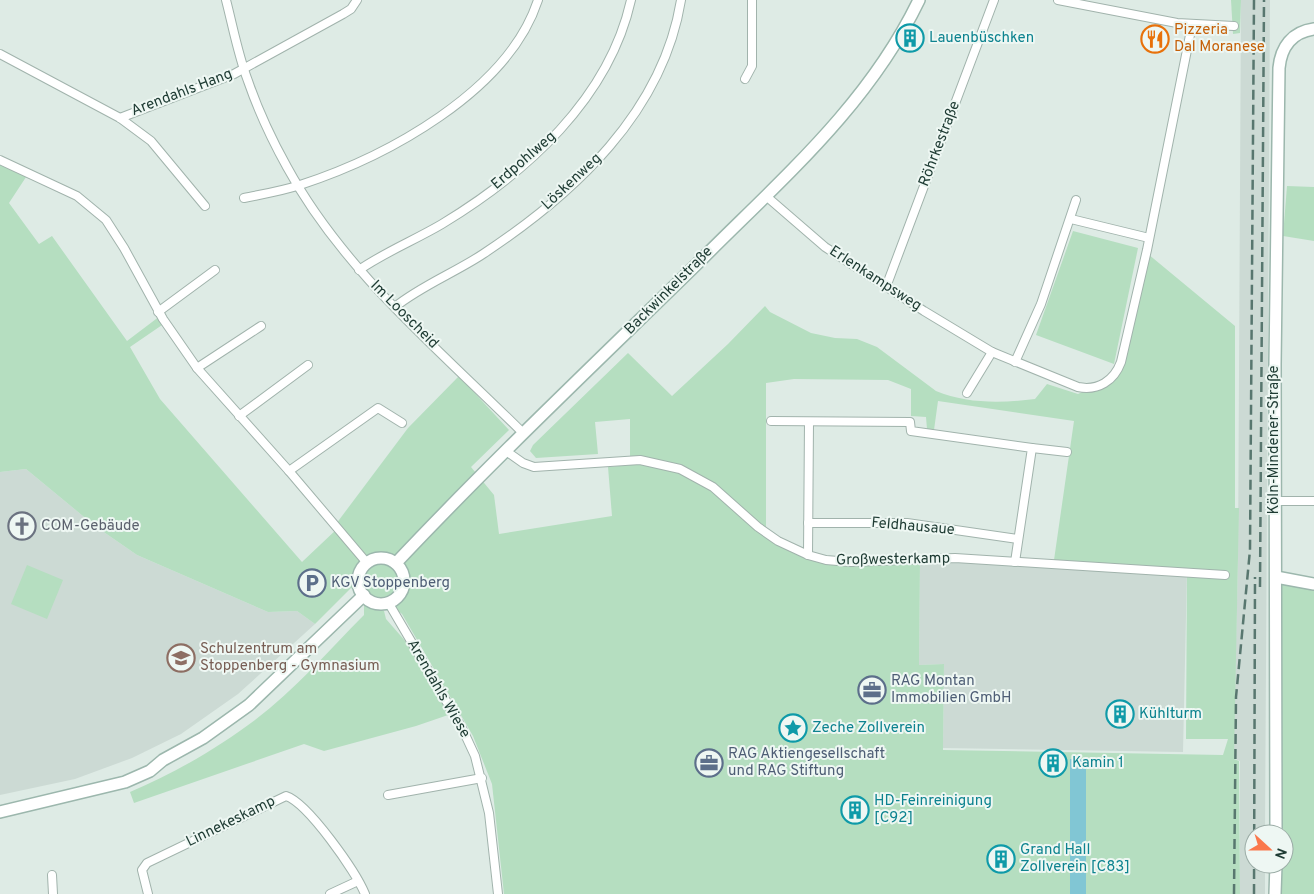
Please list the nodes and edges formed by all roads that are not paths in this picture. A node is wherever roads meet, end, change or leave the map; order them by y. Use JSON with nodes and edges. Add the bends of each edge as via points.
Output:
{"nodes":[{"id":1,"x":226,"y":0,"type":"edge"},
{"id":2,"x":357,"y":0,"type":"edge"},
{"id":3,"x":538,"y":0,"type":"edge"},
{"id":4,"x":631,"y":0,"type":"edge"},
{"id":5,"x":681,"y":0,"type":"edge"},
{"id":6,"x":752,"y":0,"type":"edge"},
{"id":7,"x":919,"y":0,"type":"edge"},
{"id":8,"x":994,"y":0,"type":"edge"},
{"id":9,"x":1058,"y":0,"type":"edge"},
{"id":10,"x":1192,"y":25,"type":"junction"},
{"id":11,"x":1234,"y":26,"type":"dead end"},
{"id":12,"x":1314,"y":29,"type":"edge"},
{"id":13,"x":0,"y":54,"type":"edge"},
{"id":14,"x":244,"y":68,"type":"junction"},
{"id":15,"x":745,"y":79,"type":"dead end"},
{"id":16,"x":120,"y":118,"type":"junction"},
{"id":17,"x":0,"y":160,"type":"edge"},
{"id":18,"x":298,"y":186,"type":"junction"},
{"id":19,"x":766,"y":196,"type":"junction"},
{"id":20,"x":244,"y":198,"type":"dead end"},
{"id":21,"x":1076,"y":200,"type":"dead end"},
{"id":22,"x":205,"y":206,"type":"dead end"},
{"id":23,"x":1071,"y":219,"type":"junction"},
{"id":24,"x":1149,"y":238,"type":"junction"},
{"id":25,"x":215,"y":270,"type":"dead end"},
{"id":26,"x":359,"y":270,"type":"junction"},
{"id":27,"x":886,"y":287,"type":"junction"},
{"id":28,"x":395,"y":307,"type":"junction"},
{"id":29,"x":158,"y":312,"type":"junction"},
{"id":30,"x":261,"y":326,"type":"dead end"},
{"id":31,"x":992,"y":352,"type":"junction"},
{"id":32,"x":1015,"y":362,"type":"junction"},
{"id":33,"x":308,"y":365,"type":"dead end"},
{"id":34,"x":197,"y":368,"type":"junction"},
{"id":35,"x":967,"y":393,"type":"dead end"},
{"id":36,"x":240,"y":416,"type":"junction"},
{"id":37,"x":771,"y":421,"type":"dead end"},
{"id":38,"x":809,"y":422,"type":"junction"},
{"id":39,"x":402,"y":423,"type":"dead end"},
{"id":40,"x":523,"y":433,"type":"junction"},
{"id":41,"x":1032,"y":448,"type":"junction"},
{"id":42,"x":506,"y":451,"type":"junction"},
{"id":43,"x":1067,"y":452,"type":"dead end"},
{"id":44,"x":289,"y":471,"type":"junction"},
{"id":45,"x":1314,"y":501,"type":"edge"},
{"id":46,"x":1274,"y":502,"type":"junction"},
{"id":47,"x":808,"y":523,"type":"junction"},
{"id":48,"x":1018,"y":539,"type":"junction"},
{"id":49,"x":808,"y":555,"type":"junction"},
{"id":50,"x":1016,"y":562,"type":"junction"},
{"id":51,"x":367,"y":563,"type":"junction"},
{"id":52,"x":396,"y":563,"type":"junction"},
{"id":53,"x":1225,"y":575,"type":"dead end"},
{"id":54,"x":1276,"y":577,"type":"junction"},
{"id":55,"x":1314,"y":584,"type":"edge"},
{"id":56,"x":364,"y":595,"type":"junction"},
{"id":57,"x":388,"y":602,"type":"junction"},
{"id":58,"x":482,"y":778,"type":"junction"},
{"id":59,"x":388,"y":795,"type":"dead end"},
{"id":60,"x":0,"y":812,"type":"edge"},
{"id":61,"x":1276,"y":824,"type":"edge"},
{"id":62,"x":1276,"y":874,"type":"edge"},
{"id":63,"x":52,"y":875,"type":"dead end"},
{"id":64,"x":358,"y":881,"type":"junction"},
{"id":65,"x":53,"y":894,"type":"edge"},
{"id":66,"x":148,"y":894,"type":"edge"},
{"id":67,"x":330,"y":894,"type":"edge"},
{"id":68,"x":365,"y":894,"type":"edge"},
{"id":69,"x":498,"y":894,"type":"edge"},
{"id":70,"x":1275,"y":894,"type":"edge"}],
"edges":[{"from":1,"to":14,"type":"street","name":"Im Looscheid"},
{"from":2,"to":14,"type":"street","name":"Arendahls Hang","via":[[343,14]]},
{"from":3,"to":18,"type":"street","via":[[517,44],[460,100],[387,148]]},
{"from":4,"to":26,"type":"street","name":"Erdpohlweg","via":[[623,31],[604,72],[564,125],[520,167],[482,197],[428,233]]},
{"from":5,"to":28,"type":"street","name":"Löskenweg","via":[[660,72],[638,110],[609,147],[556,198],[513,232]]},
{"from":6,"to":15,"type":"street","via":[[752,58]]},
{"from":7,"to":19,"type":"main road","name":"Backwinkelstraße","via":[[892,47],[840,121]]},
{"from":8,"to":27,"type":"street","name":"Röhrkestraße"},
{"from":9,"to":10,"type":"street"},
{"from":10,"to":11,"type":"street"},
{"from":10,"to":24,"type":"street","name":"Erlenkampsweg"},
{"from":12,"to":46,"type":"main road","name":"Köln-Mindener-Straße","via":[[1299,33],[1285,46],[1280,60]]},
{"from":13,"to":16,"type":"street","name":"Arendahls Hang"},
{"from":14,"to":16,"type":"street","name":"Arendahls Hang"},
{"from":14,"to":18,"type":"street","name":"Im Looscheid","via":[[268,130]]},
{"from":16,"to":22,"type":"street","name":"Arendahls Hang","via":[[151,142]]},
{"from":17,"to":29,"type":"street","via":[[76,196],[101,216],[124,248]]},
{"from":18,"to":20,"type":"street"},
{"from":18,"to":26,"type":"street","name":"Im Looscheid","via":[[326,229]]},
{"from":19,"to":27,"type":"street","name":"Erlenkampsweg","via":[[825,247]]},
{"from":19,"to":40,"type":"main road","name":"Backwinkelstraße"},
{"from":21,"to":23,"type":"street"},
{"from":23,"to":24,"type":"street"},
{"from":23,"to":32,"type":"street","via":[[1041,304]]},
{"from":24,"to":32,"type":"street","name":"Erlenkampsweg","via":[[1121,362],[1109,380],[1092,388],[1078,387]]},
{"from":25,"to":29,"type":"street"},
{"from":26,"to":28,"type":"street","name":"Im Looscheid"},
{"from":27,"to":31,"type":"street","name":"Erlenkampsweg"},
{"from":28,"to":40,"type":"street","name":"Im Looscheid"},
{"from":29,"to":34,"type":"street"},
{"from":30,"to":34,"type":"street"},
{"from":31,"to":32,"type":"street","name":"Erlenkampsweg"},
{"from":31,"to":35,"type":"street"},
{"from":33,"to":36,"type":"street"},
{"from":34,"to":36,"type":"street"},
{"from":36,"to":44,"type":"street"},
{"from":37,"to":38,"type":"street"},
{"from":38,"to":41,"type":"street","via":[[910,422],[911,431]]},
{"from":38,"to":47,"type":"street"},
{"from":39,"to":44,"type":"street","via":[[378,408]]},
{"from":40,"to":42,"type":"main road","name":"Backwinkelstraße"},
{"from":41,"to":43,"type":"street"},
{"from":41,"to":48,"type":"street"},
{"from":42,"to":49,"type":"street","name":"Großwesterkamp","via":[[534,467],[640,460],[680,468],[714,487],[778,541]]},
{"from":42,"to":52,"type":"main road","name":"Backwinkelstraße"},
{"from":44,"to":51,"type":"street"},
{"from":45,"to":46,"type":"street"},
{"from":46,"to":54,"type":"main road","name":"Köln-Mindener-Straße"},
{"from":47,"to":48,"type":"street","name":"Feldhausaue","via":[[907,523]]},
{"from":47,"to":49,"type":"street"},
{"from":48,"to":50,"type":"street"},
{"from":49,"to":50,"type":"street","name":"Großwesterkamp","via":[[850,562],[955,558]]},
{"from":50,"to":53,"type":"street","name":"Großwesterkamp"},
{"from":51,"to":52,"type":"main road","via":[[382,558]]},
{"from":51,"to":56,"type":"main road","via":[[359,580]]},
{"from":52,"to":57,"type":"main road","via":[[403,574],[403,587],[396,598]]},
{"from":54,"to":55,"type":"main road"},
{"from":54,"to":61,"type":"main road","name":"Köln-Mindener-Straße"},
{"from":56,"to":57,"type":"main road","via":[[374,602]]},
{"from":56,"to":60,"type":"main road","via":[[249,705],[202,738],[110,784]]},
{"from":57,"to":58,"type":"street","name":"Arendahls Wiese","via":[[462,728]]},
{"from":58,"to":59,"type":"street"},
{"from":58,"to":69,"type":"street","name":"Arendahls Wiese"},
{"from":62,"to":70,"type":"main road"},
{"from":63,"to":65,"type":"street"},
{"from":64,"to":66,"type":"street","name":"Linnekeskamp","via":[[313,819],[286,796],[144,867]]},
{"from":64,"to":67,"type":"street"},
{"from":64,"to":68,"type":"street","name":"Linnekeskamp"}]}
